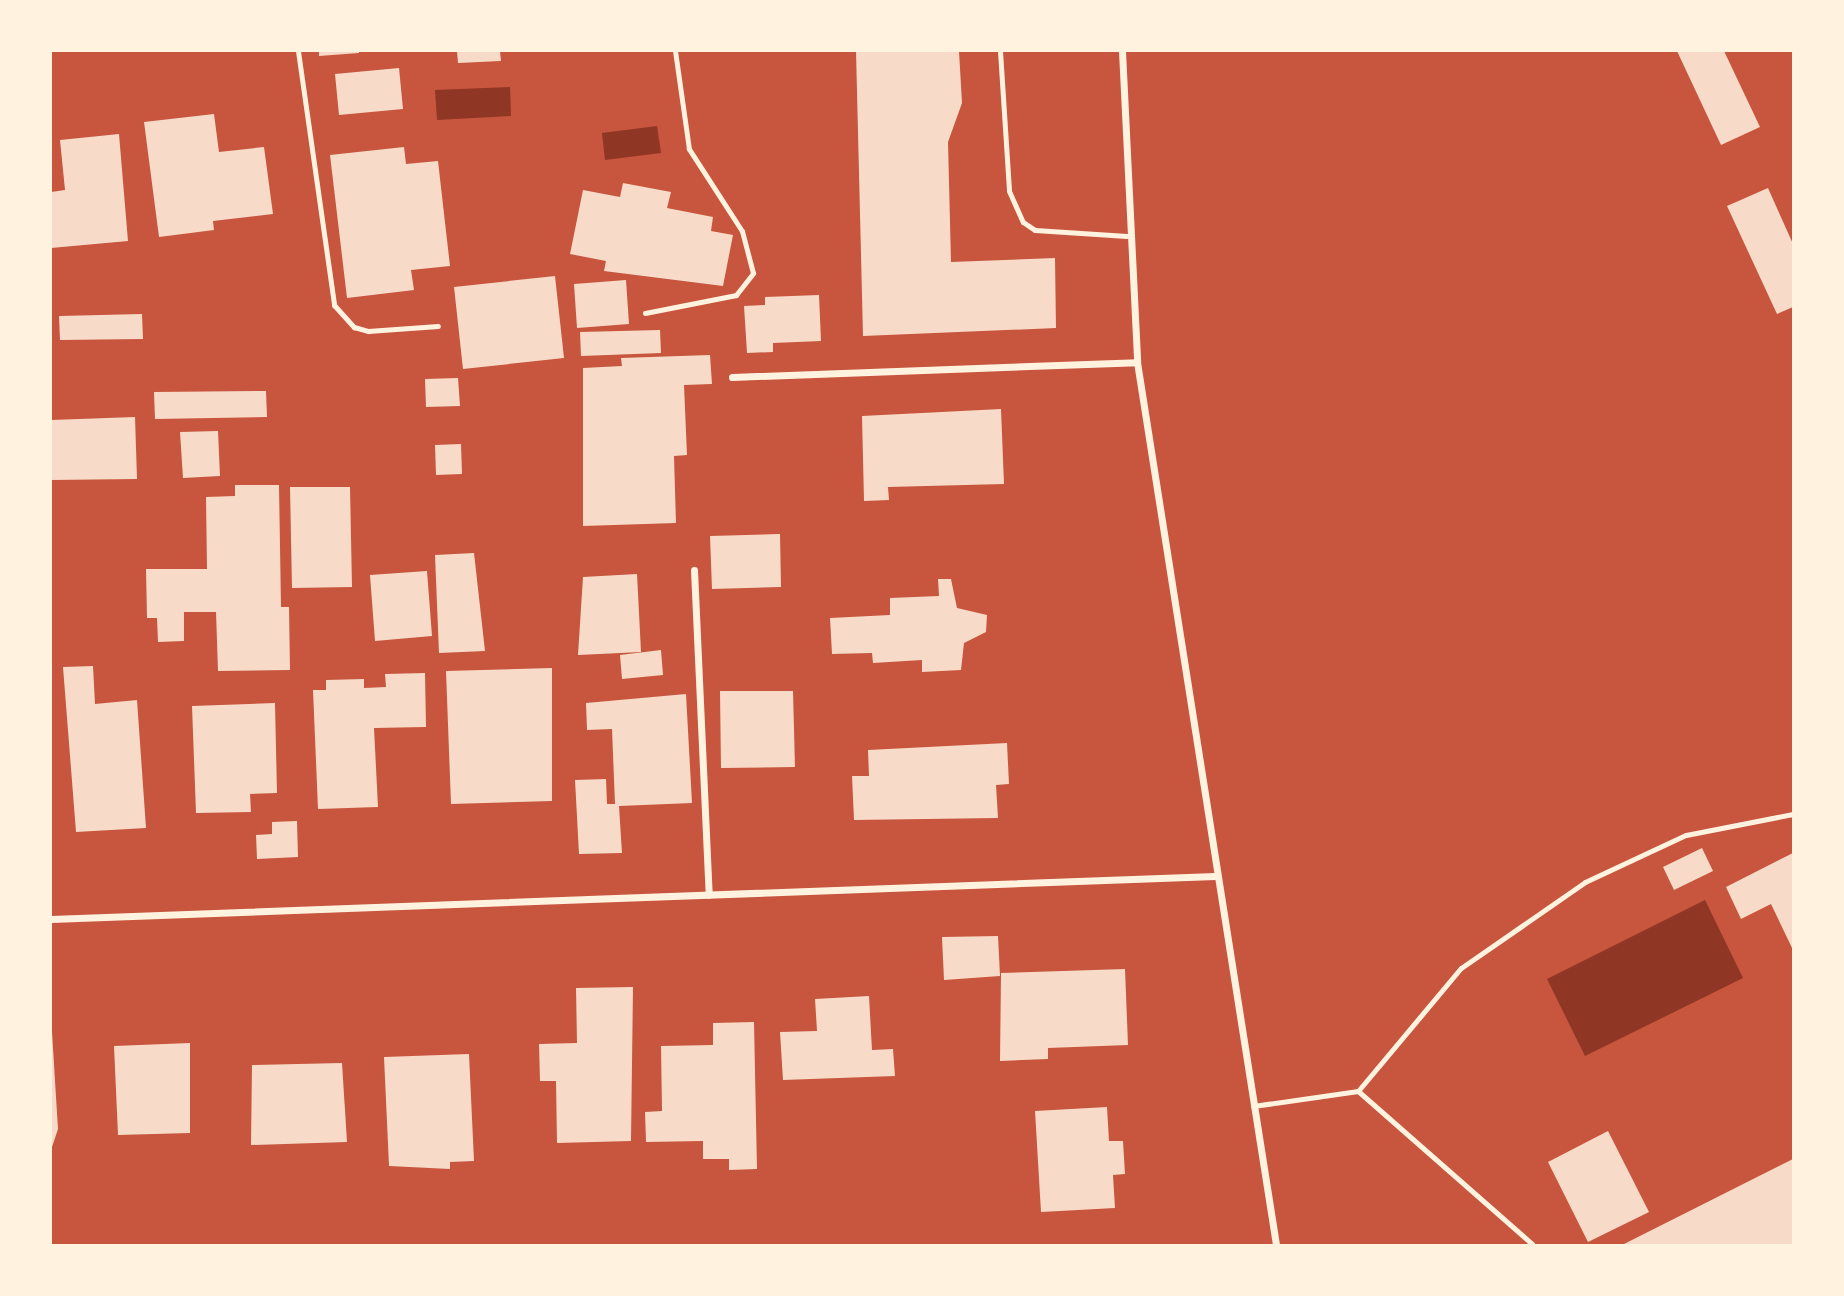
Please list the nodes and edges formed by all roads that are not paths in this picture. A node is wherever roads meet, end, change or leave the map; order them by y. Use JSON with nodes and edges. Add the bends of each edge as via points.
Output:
{"nodes":[{"id":1,"x":298,"y":51,"type":"edge"},
{"id":2,"x":675,"y":51,"type":"edge"},
{"id":3,"x":1000,"y":51,"type":"edge"},
{"id":4,"x":1122,"y":51,"type":"edge"},
{"id":5,"x":1127,"y":236,"type":"junction"},
{"id":6,"x":645,"y":313,"type":"dead end"},
{"id":7,"x":438,"y":326,"type":"dead end"},
{"id":8,"x":1137,"y":362,"type":"junction"},
{"id":9,"x":732,"y":377,"type":"dead end"},
{"id":10,"x":694,"y":570,"type":"dead end"},
{"id":11,"x":1793,"y":814,"type":"edge"},
{"id":12,"x":1215,"y":876,"type":"junction"},
{"id":13,"x":709,"y":895,"type":"junction"},
{"id":14,"x":51,"y":919,"type":"edge"},
{"id":15,"x":1358,"y":1091,"type":"junction"},
{"id":16,"x":1253,"y":1106,"type":"junction"},
{"id":17,"x":1532,"y":1244,"type":"edge"},
{"id":18,"x":1276,"y":1245,"type":"edge"}],
"edges":[{"from":1,"to":7,"type":"lane","via":[[334,306],[354,327],[368,331]]},
{"from":2,"to":6,"type":"lane","via":[[689,149],[742,231],[753,273],[736,295]]},
{"from":3,"to":5,"type":"lane","via":[[1009,191],[1023,222],[1035,230]]},
{"from":4,"to":5,"type":"street"},
{"from":5,"to":8,"type":"street"},
{"from":8,"to":9,"type":"street"},
{"from":8,"to":12,"type":"street"},
{"from":10,"to":13,"type":"street"},
{"from":11,"to":15,"type":"lane","via":[[1675,839],[1527,917],[1461,968]]},
{"from":12,"to":13,"type":"street"},
{"from":12,"to":16,"type":"street"},
{"from":13,"to":14,"type":"street"},
{"from":15,"to":16,"type":"lane"},
{"from":15,"to":17,"type":"lane"},
{"from":16,"to":18,"type":"street"}]}
